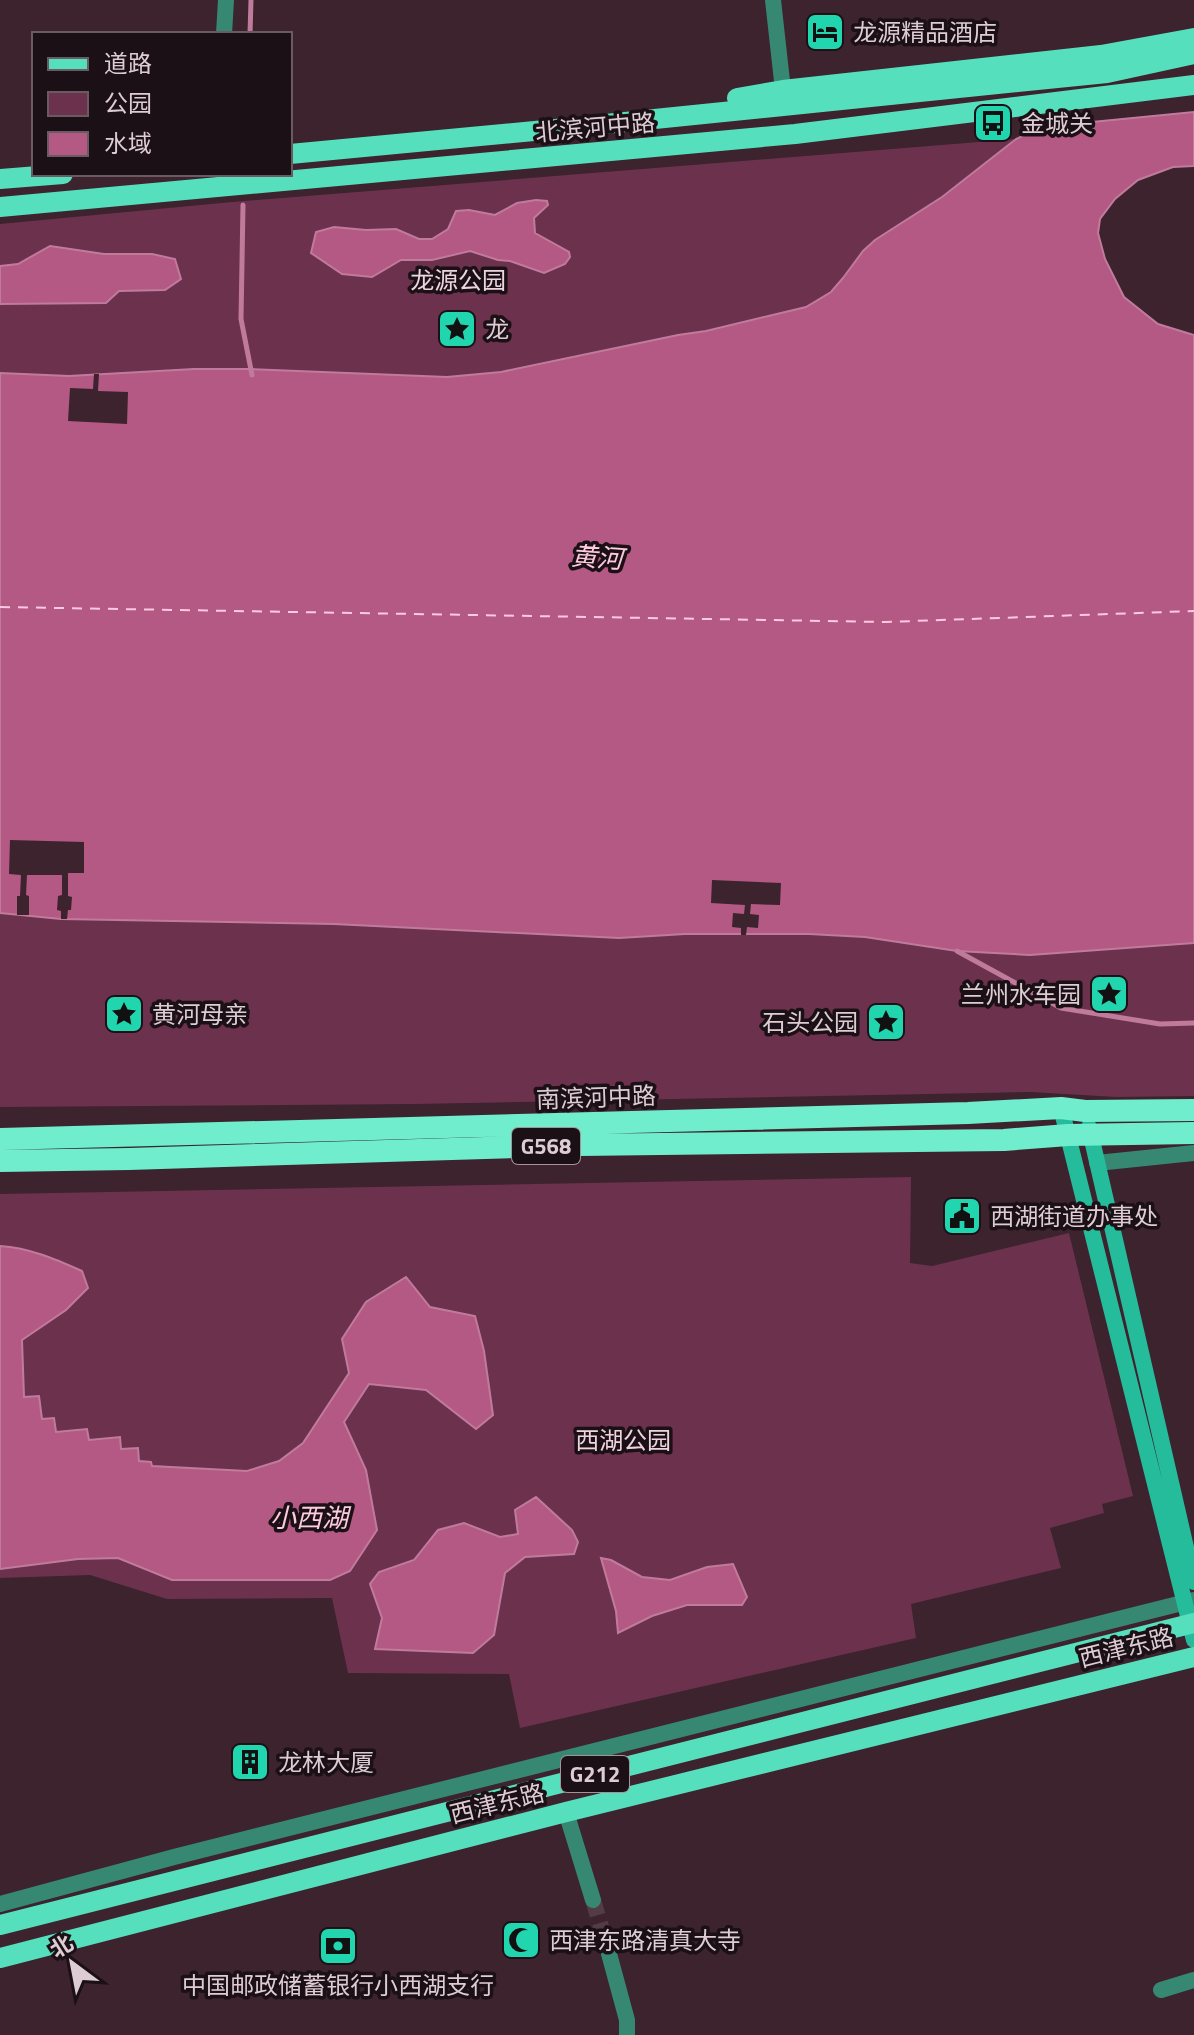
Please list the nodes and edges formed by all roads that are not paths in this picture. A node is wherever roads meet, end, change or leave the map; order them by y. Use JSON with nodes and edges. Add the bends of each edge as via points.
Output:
{"nodes":[{"id":1,"x":226,"y":0,"type":"edge"},
{"id":2,"x":773,"y":0,"type":"edge"},
{"id":3,"x":224,"y":32,"type":"edge"},
{"id":4,"x":1194,"y":38,"type":"edge"},
{"id":5,"x":1194,"y":54,"type":"edge"},
{"id":6,"x":1194,"y":85,"type":"edge"},
{"id":7,"x":783,"y":90,"type":"junction"},
{"id":8,"x":576,"y":127,"type":"junction"},
{"id":9,"x":292,"y":154,"type":"edge"},
{"id":10,"x":38,"y":176,"type":"edge"},
{"id":11,"x":0,"y":179,"type":"edge"},
{"id":12,"x":0,"y":207,"type":"edge"},
{"id":13,"x":1061,"y":1108,"type":"junction"},
{"id":14,"x":1194,"y":1110,"type":"edge"},
{"id":15,"x":1085,"y":1111,"type":"junction"},
{"id":16,"x":1194,"y":1133,"type":"edge"},
{"id":17,"x":1068,"y":1135,"type":"junction"},
{"id":18,"x":1091,"y":1136,"type":"junction"},
{"id":19,"x":0,"y":1139,"type":"edge"},
{"id":20,"x":1194,"y":1153,"type":"edge"},
{"id":21,"x":0,"y":1161,"type":"edge"},
{"id":22,"x":1097,"y":1163,"type":"junction"},
{"id":23,"x":1194,"y":1582,"type":"edge"},
{"id":24,"x":1189,"y":1601,"type":"edge"},
{"id":25,"x":1193,"y":1629,"type":"edge"},
{"id":26,"x":1194,"y":1657,"type":"edge"},
{"id":27,"x":566,"y":1812,"type":"junction"},
{"id":28,"x":593,"y":1900,"type":"tunnel mouth"},
{"id":29,"x":0,"y":1904,"type":"edge"},
{"id":30,"x":0,"y":1925,"type":"edge"},
{"id":31,"x":608,"y":1950,"type":"tunnel mouth"},
{"id":32,"x":0,"y":1958,"type":"edge"},
{"id":33,"x":1194,"y":1980,"type":"edge"},
{"id":34,"x":1161,"y":1990,"type":"dead end"},
{"id":35,"x":627,"y":2035,"type":"edge"}],
"edges":[{"from":1,"to":3,"type":"street"},
{"from":2,"to":7,"type":"street"},
{"from":4,"to":7,"type":"main road","via":[[1101,55]]},
{"from":5,"to":8,"type":"main road","name":"北滨河中路","via":[[1107,73]]},
{"from":6,"to":12,"type":"main road","name":"北滨河中路","via":[[795,134]]},
{"from":7,"to":8,"type":"main road"},
{"from":8,"to":9,"type":"main road","name":"北滨河中路"},
{"from":10,"to":11,"type":"main road"},
{"from":13,"to":15,"type":"highway","name":"南滨河中路","number":"G568"},
{"from":13,"to":17,"type":"main road","name":"西津东路"},
{"from":13,"to":19,"type":"highway","name":"南滨河中路","number":"G568"},
{"from":14,"to":15,"type":"highway","name":"南滨河中路","number":"G568"},
{"from":15,"to":18,"type":"main road"},
{"from":16,"to":18,"type":"highway","name":"南滨河中路","number":"G568"},
{"from":17,"to":18,"type":"highway","name":"南滨河中路","number":"G568"},
{"from":17,"to":21,"type":"highway","name":"南滨河中路","number":"G568"},
{"from":17,"to":24,"type":"main road","name":"西津东路"},
{"from":18,"to":22,"type":"main road"},
{"from":20,"to":22,"type":"street"},
{"from":22,"to":23,"type":"main road"},
{"from":24,"to":25,"type":"main road","name":"西津东路"},
{"from":24,"to":29,"type":"street","name":"西津东路"},
{"from":25,"to":30,"type":"main road","name":"西津东路","number":"G212"},
{"from":26,"to":27,"type":"main road","name":"西津东路","number":"G212"},
{"from":27,"to":28,"type":"street"},
{"from":27,"to":32,"type":"main road","name":"西津东路","number":"G212"},
{"from":31,"to":35,"type":"street"},
{"from":33,"to":34,"type":"street"}]}
